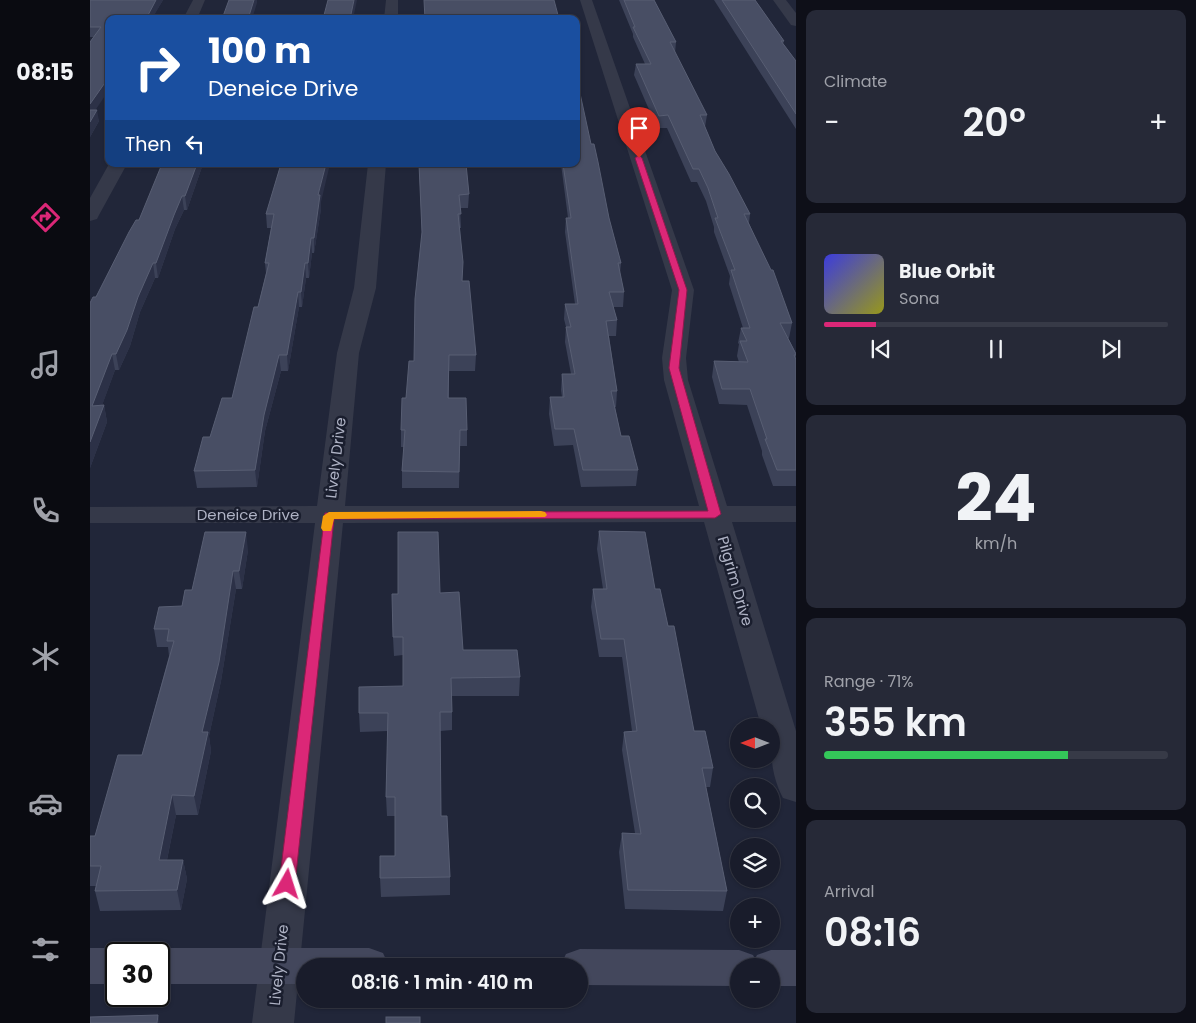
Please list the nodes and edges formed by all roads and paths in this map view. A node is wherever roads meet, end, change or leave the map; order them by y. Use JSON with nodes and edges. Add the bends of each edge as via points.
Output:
{"nodes":[{"id":1,"x":199,"y":0,"type":"edge"},
{"id":2,"x":392,"y":0,"type":"edge"},
{"id":3,"x":586,"y":0,"type":"edge"},
{"id":4,"x":779,"y":0,"type":"edge"},
{"id":5,"x":192,"y":15,"type":"edge"},
{"id":6,"x":391,"y":15,"type":"edge"},
{"id":7,"x":796,"y":22,"type":"edge"},
{"id":8,"x":116,"y":167,"type":"edge"},
{"id":9,"x":377,"y":167,"type":"edge"},
{"id":10,"x":90,"y":215,"type":"edge"},
{"id":11,"x":715,"y":514,"type":"junction"},
{"id":12,"x":796,"y":514,"type":"edge"},
{"id":13,"x":90,"y":515,"type":"edge"},
{"id":14,"x":329,"y":516,"type":"junction"},
{"id":15,"x":796,"y":788,"type":"edge"},
{"id":16,"x":90,"y":966,"type":"edge"},
{"id":17,"x":105,"y":966,"type":"edge"},
{"id":18,"x":170,"y":966,"type":"edge"},
{"id":19,"x":278,"y":966,"type":"junction"},
{"id":20,"x":296,"y":966,"type":"edge"},
{"id":21,"x":588,"y":967,"type":"edge"},
{"id":22,"x":730,"y":968,"type":"edge"},
{"id":23,"x":780,"y":968,"type":"edge"},
{"id":24,"x":796,"y":968,"type":"edge"},
{"id":25,"x":273,"y":1023,"type":"edge"}],
"edges":[{"from":1,"to":5,"type":"street"},
{"from":2,"to":6,"type":"street"},
{"from":3,"to":11,"type":"street","name":"Pilgrim Drive","via":[[683,290],[674,368]]},
{"from":4,"to":7,"type":"street"},
{"from":8,"to":10,"type":"street"},
{"from":9,"to":14,"type":"street","name":"Lively Drive","via":[[365,288],[348,354]]},
{"from":11,"to":12,"type":"street","name":"Deneice Drive"},
{"from":11,"to":14,"type":"street","name":"Deneice Drive"},
{"from":11,"to":15,"type":"street","name":"Pilgrim Drive"},
{"from":13,"to":14,"type":"street","name":"Deneice Drive"},
{"from":14,"to":19,"type":"street","name":"Lively Drive"},
{"from":16,"to":17,"type":"main road"},
{"from":18,"to":19,"type":"main road"},
{"from":19,"to":20,"type":"main road"},
{"from":19,"to":25,"type":"street","name":"Lively Drive"},
{"from":21,"to":22,"type":"main road"},
{"from":23,"to":24,"type":"main road"}]}
